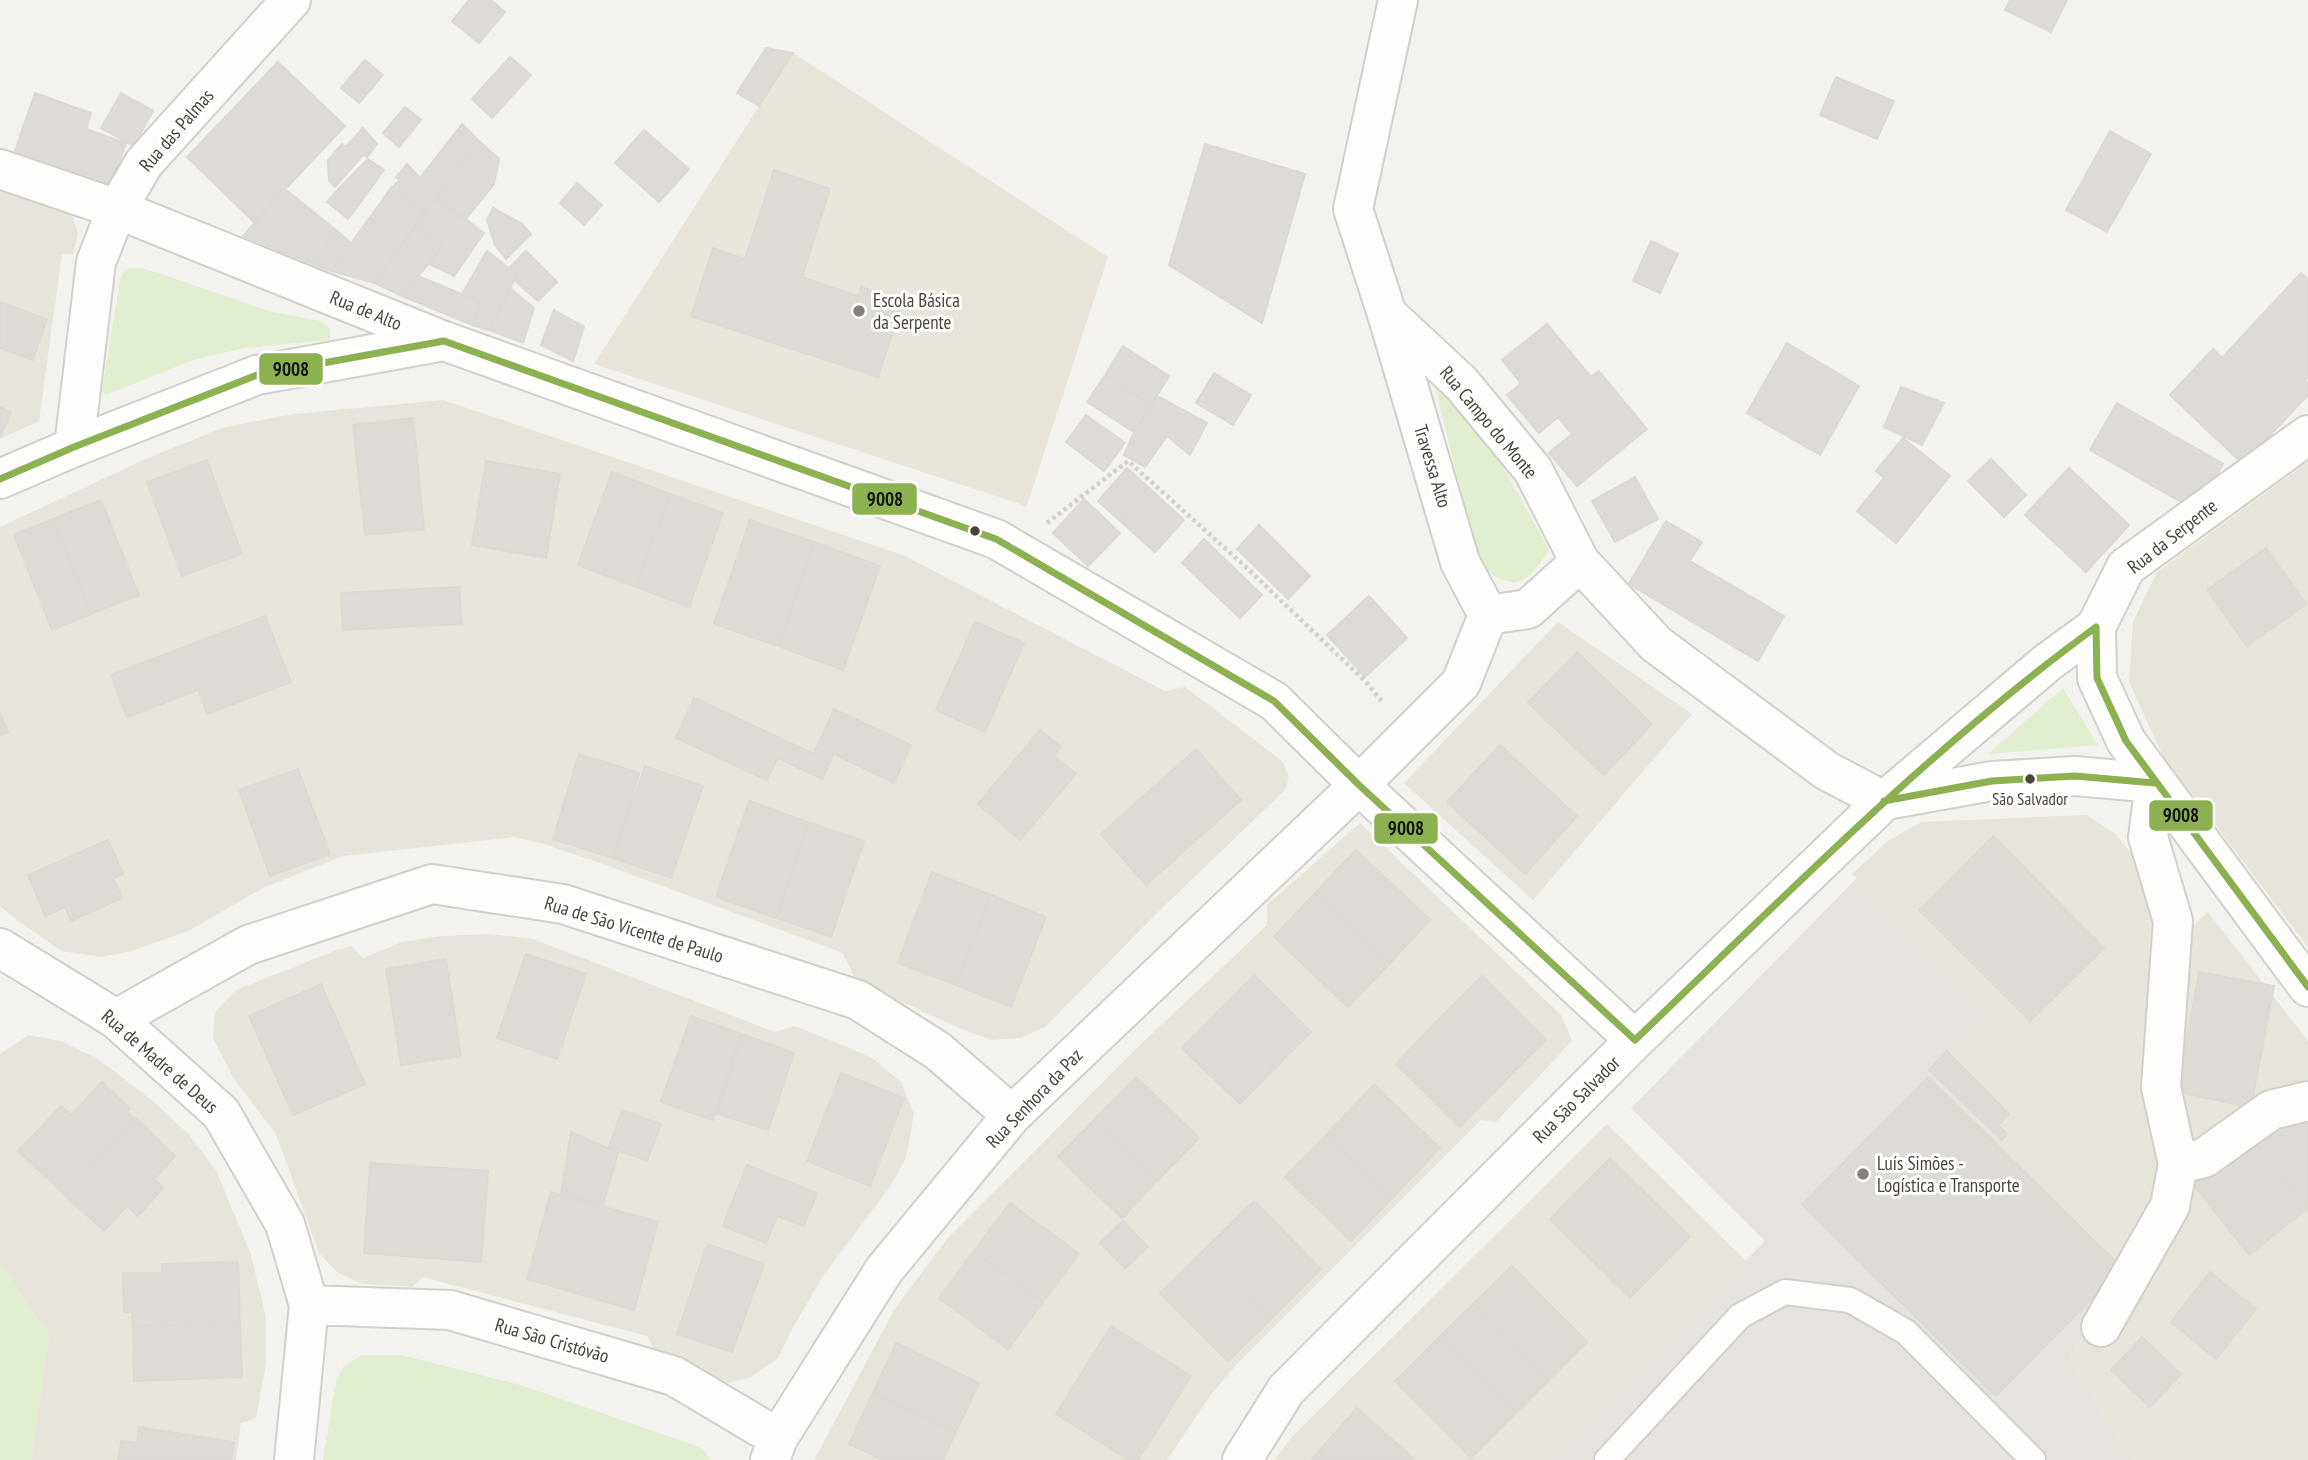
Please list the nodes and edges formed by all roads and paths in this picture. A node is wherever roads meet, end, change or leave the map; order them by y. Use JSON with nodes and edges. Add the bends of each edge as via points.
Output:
{"nodes":[{"id":1,"x":291,"y":0,"type":"edge"},
{"id":2,"x":1398,"y":0,"type":"edge"},
{"id":3,"x":0,"y":169,"type":"edge"},
{"id":4,"x":117,"y":209,"type":"junction"},
{"id":5,"x":1387,"y":314,"type":"junction"},
{"id":6,"x":443,"y":341,"type":"junction"},
{"id":7,"x":2308,"y":435,"type":"edge"},
{"id":8,"x":74,"y":446,"type":"junction"},
{"id":9,"x":0,"y":479,"type":"edge"},
{"id":10,"x":1013,"y":549,"type":"junction"},
{"id":11,"x":1580,"y":562,"type":"junction"},
{"id":12,"x":1488,"y":615,"type":"junction"},
{"id":13,"x":2096,"y":627,"type":"junction"},
{"id":14,"x":1408,"y":736,"type":"junction"},
{"id":15,"x":2155,"y":783,"type":"junction"},
{"id":16,"x":1359,"y":785,"type":"junction"},
{"id":17,"x":1884,"y":801,"type":"junction"},
{"id":18,"x":1,"y":952,"type":"edge"},
{"id":19,"x":2308,"y":987,"type":"edge"},
{"id":20,"x":116,"y":1019,"type":"junction"},
{"id":21,"x":1635,"y":1040,"type":"junction"},
{"id":22,"x":2308,"y":1101,"type":"edge"},
{"id":23,"x":1012,"y":1115,"type":"junction"},
{"id":24,"x":2178,"y":1164,"type":"junction"},
{"id":25,"x":309,"y":1305,"type":"junction"},
{"id":26,"x":2101,"y":1327,"type":"dead end"},
{"id":27,"x":774,"y":1449,"type":"edge"},
{"id":28,"x":295,"y":1460,"type":"edge"},
{"id":29,"x":1242,"y":1460,"type":"edge"},
{"id":30,"x":1606,"y":1460,"type":"edge"},
{"id":31,"x":2033,"y":1460,"type":"edge"}],
"edges":[{"from":1,"to":4,"type":"street","name":"Rua das Palmas","via":[[144,163]]},
{"from":2,"to":5,"type":"street","name":"Rua Campo do Monte","via":[[1353,209]]},
{"from":3,"to":4,"type":"street","name":"Rua de Alto"},
{"from":4,"to":6,"type":"street","name":"Rua de Alto"},
{"from":4,"to":8,"type":"street","name":"Rua das Palmas","via":[[96,262]]},
{"from":5,"to":11,"type":"street","name":"Rua Campo do Monte","via":[[1461,383],[1533,470]]},
{"from":5,"to":12,"type":"street","name":"Travessa Alto","via":[[1461,562]]},
{"from":6,"to":8,"type":"street","via":[[257,375]]},
{"from":6,"to":10,"type":"street","name":"Rua de Alto","via":[[983,534]]},
{"from":7,"to":13,"type":"street","name":"Rua da Serpente","via":[[2126,567]]},
{"from":8,"to":9,"type":"street"},
{"from":10,"to":14,"type":"path","via":[[1128,461],[1366,682]]},
{"from":10,"to":16,"type":"street","name":"Rua de Alto","via":[[1274,701]]},
{"from":11,"to":12,"type":"street","via":[[1528,609]]},
{"from":11,"to":17,"type":"street","name":"Rua Campo do Monte","via":[[1656,644],[1827,771]]},
{"from":12,"to":14,"type":"street","via":[[1461,683]]},
{"from":13,"to":15,"type":"street","name":"Rua da Serpente","via":[[2097,678],[2126,741]]},
{"from":13,"to":17,"type":"street","name":"Rua São Salvador"},
{"from":14,"to":16,"type":"street"},
{"from":15,"to":17,"type":"street","via":[[2075,776],[1992,781]]},
{"from":15,"to":19,"type":"street","name":"Rua da Serpente"},
{"from":15,"to":24,"type":"street","via":[[2148,837],[2173,921],[2161,1087]]},
{"from":16,"to":21,"type":"street","name":"Rua de Alto"},
{"from":16,"to":23,"type":"street","name":"Rua Senhora da Paz"},
{"from":17,"to":21,"type":"street","name":"Rua São Salvador"},
{"from":18,"to":20,"type":"street","name":"Rua de Madre de Deus"},
{"from":20,"to":23,"type":"street","name":"Rua de São Vicente de Paulo","via":[[248,945],[432,884],[563,904],[858,1000],[938,1051]]},
{"from":20,"to":25,"type":"street","name":"Rua de Madre de Deus","via":[[221,1112],[285,1224]]},
{"from":21,"to":29,"type":"street","name":"Rua São Salvador","via":[[1286,1390]]},
{"from":22,"to":24,"type":"street","via":[[2271,1110],[2204,1158]]},
{"from":23,"to":27,"type":"street","name":"Rua Senhora da Paz","via":[[884,1270]]},
{"from":24,"to":26,"type":"street","via":[[2170,1206]]},
{"from":25,"to":27,"type":"street","name":"Rua São Cristóvão","via":[[450,1310],[674,1376]]},
{"from":25,"to":28,"type":"street","name":"Rua de Madre de Deus"},
{"from":30,"to":31,"type":"lane","via":[[1740,1316],[1786,1292],[1850,1300],[1906,1332]]}]}
